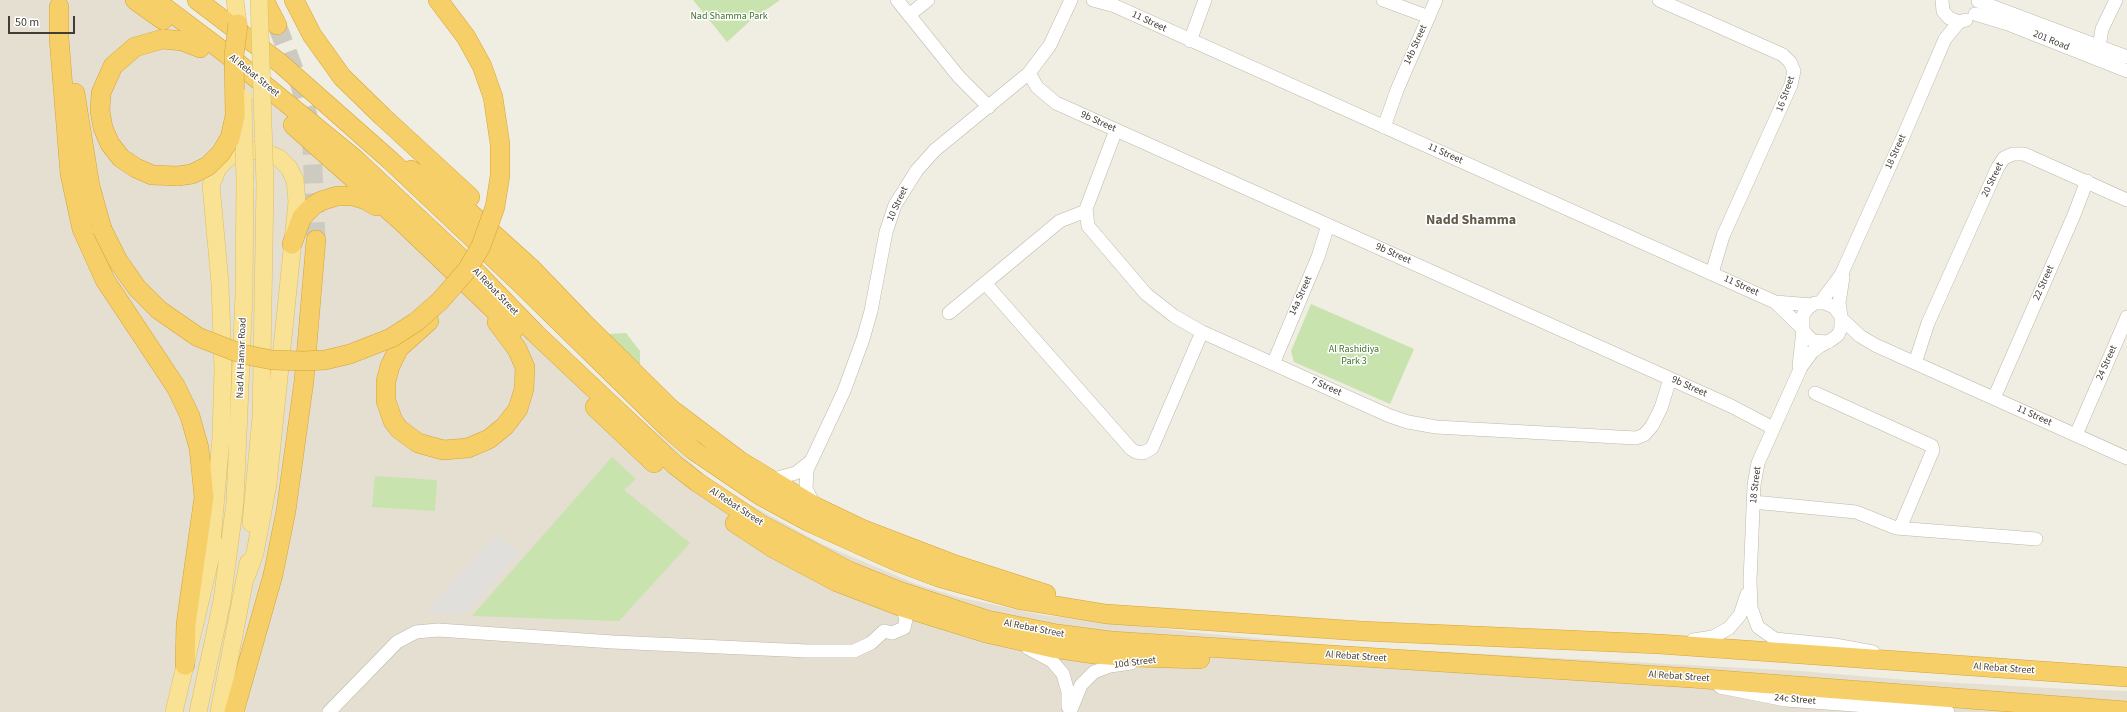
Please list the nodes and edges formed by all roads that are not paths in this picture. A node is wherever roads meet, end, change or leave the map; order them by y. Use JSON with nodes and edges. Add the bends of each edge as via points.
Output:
{"nodes":[{"id":1,"x":135,"y":0,"type":"edge"},
{"id":2,"x":155,"y":0,"type":"edge"},
{"id":3,"x":197,"y":0,"type":"edge"},
{"id":4,"x":235,"y":0,"type":"edge"},
{"id":5,"x":259,"y":0,"type":"edge"},
{"id":6,"x":264,"y":0,"type":"edge"},
{"id":7,"x":294,"y":0,"type":"edge"},
{"id":8,"x":438,"y":0,"type":"edge"},
{"id":9,"x":897,"y":0,"type":"edge"},
{"id":10,"x":927,"y":0,"type":"edge"},
{"id":11,"x":1071,"y":0,"type":"edge"},
{"id":12,"x":1093,"y":0,"type":"edge"},
{"id":13,"x":1383,"y":0,"type":"edge"},
{"id":14,"x":1436,"y":0,"type":"edge"},
{"id":15,"x":1659,"y":0,"type":"edge"},
{"id":16,"x":1930,"y":0,"type":"edge"},
{"id":17,"x":1978,"y":0,"type":"edge"},
{"id":18,"x":2116,"y":0,"type":"edge"},
{"id":19,"x":1111,"y":3,"type":"edge"},
{"id":20,"x":58,"y":4,"type":"edge"},
{"id":21,"x":1203,"y":4,"type":"edge"},
{"id":22,"x":1943,"y":7,"type":"edge"},
{"id":23,"x":907,"y":13,"type":"junction"},
{"id":24,"x":1975,"y":14,"type":"junction"},
{"id":25,"x":1427,"y":20,"type":"junction"},
{"id":26,"x":1959,"y":22,"type":"junction"},
{"id":27,"x":238,"y":24,"type":"junction"},
{"id":28,"x":277,"y":25,"type":"tunnel mouth"},
{"id":29,"x":1186,"y":39,"type":"junction"},
{"id":30,"x":1945,"y":39,"type":"junction"},
{"id":31,"x":2094,"y":45,"type":"junction"},
{"id":32,"x":200,"y":48,"type":"junction"},
{"id":33,"x":2127,"y":57,"type":"edge"},
{"id":34,"x":2127,"y":72,"type":"edge"},
{"id":35,"x":1025,"y":77,"type":"junction"},
{"id":36,"x":985,"y":110,"type":"junction"},
{"id":37,"x":1380,"y":125,"type":"junction"},
{"id":38,"x":1119,"y":132,"type":"junction"},
{"id":39,"x":391,"y":161,"type":"junction"},
{"id":40,"x":2090,"y":183,"type":"junction"},
{"id":41,"x":2127,"y":200,"type":"edge"},
{"id":42,"x":1086,"y":216,"type":"junction"},
{"id":43,"x":402,"y":222,"type":"junction"},
{"id":44,"x":1332,"y":227,"type":"junction"},
{"id":45,"x":316,"y":240,"type":"tunnel mouth"},
{"id":46,"x":292,"y":244,"type":"junction"},
{"id":47,"x":528,"y":265,"type":"junction"},
{"id":48,"x":1846,"y":265,"type":"junction"},
{"id":49,"x":1708,"y":272,"type":"junction"},
{"id":50,"x":464,"y":281,"type":"junction"},
{"id":51,"x":985,"y":283,"type":"junction"},
{"id":52,"x":440,"y":301,"type":"junction"},
{"id":53,"x":1775,"y":302,"type":"junction"},
{"id":54,"x":1816,"y":304,"type":"junction"},
{"id":55,"x":949,"y":313,"type":"dead end"},
{"id":56,"x":2127,"y":317,"type":"edge"},
{"id":57,"x":1841,"y":318,"type":"junction"},
{"id":58,"x":1803,"y":330,"type":"junction"},
{"id":59,"x":1202,"y":332,"type":"junction"},
{"id":60,"x":1830,"y":341,"type":"junction"},
{"id":61,"x":1875,"y":345,"type":"junction"},
{"id":62,"x":1909,"y":360,"type":"junction"},
{"id":63,"x":1270,"y":362,"type":"junction"},
{"id":64,"x":1797,"y":374,"type":"junction"},
{"id":65,"x":1674,"y":380,"type":"junction"},
{"id":66,"x":1815,"y":393,"type":"dead end"},
{"id":67,"x":1991,"y":397,"type":"junction"},
{"id":68,"x":240,"y":418,"type":"junction"},
{"id":69,"x":1774,"y":425,"type":"junction"},
{"id":70,"x":2073,"y":434,"type":"junction"},
{"id":71,"x":2127,"y":458,"type":"edge"},
{"id":72,"x":811,"y":461,"type":"junction"},
{"id":73,"x":770,"y":480,"type":"junction"},
{"id":74,"x":1753,"y":502,"type":"junction"},
{"id":75,"x":816,"y":507,"type":"junction"},
{"id":76,"x":1900,"y":528,"type":"junction"},
{"id":77,"x":2036,"y":539,"type":"dead end"},
{"id":78,"x":212,"y":553,"type":"junction"},
{"id":79,"x":247,"y":574,"type":"junction"},
{"id":80,"x":1750,"y":581,"type":"junction"},
{"id":81,"x":902,"y":607,"type":"junction"},
{"id":82,"x":1106,"y":614,"type":"junction"},
{"id":83,"x":1013,"y":640,"type":"junction"},
{"id":84,"x":1659,"y":644,"type":"junction"},
{"id":85,"x":1358,"y":657,"type":"junction"},
{"id":86,"x":1176,"y":659,"type":"junction"},
{"id":87,"x":1905,"y":662,"type":"junction"},
{"id":88,"x":185,"y":665,"type":"junction"},
{"id":89,"x":2127,"y":677,"type":"edge"},
{"id":90,"x":1692,"y":678,"type":"junction"},
{"id":91,"x":2081,"y":710,"type":"edge"},
{"id":92,"x":2127,"y":711,"type":"edge"},
{"id":93,"x":174,"y":712,"type":"edge"},
{"id":94,"x":198,"y":712,"type":"edge"},
{"id":95,"x":219,"y":712,"type":"edge"},
{"id":96,"x":234,"y":712,"type":"edge"},
{"id":97,"x":328,"y":712,"type":"edge"},
{"id":98,"x":1069,"y":712,"type":"edge"},
{"id":99,"x":1948,"y":712,"type":"edge"}],
"edges":[{"from":1,"to":32,"type":"highway"},
{"from":2,"to":85,"type":"highway","name":"Al Rebat Street","via":[[224,52],[354,158],[675,465],[760,524],[849,571],[899,591],[987,620],[1111,641]]},
{"from":3,"to":39,"type":"highway","name":"Al Rebat Street","via":[[280,64]]},
{"from":4,"to":27,"type":"main road","name":"Nad Al Hamar Road"},
{"from":5,"to":79,"type":"main road","name":"Nad Al Hamar Road","bridge":true,"via":[[264,185],[261,417]]},
{"from":6,"to":28,"type":"highway"},
{"from":7,"to":47,"type":"highway","via":[[312,35],[342,76],[458,185],[511,240]]},
{"from":8,"to":52,"type":"highway","bridge":true,"via":[[466,37],[482,66],[493,97],[500,144],[498,192],[487,233],[467,270]]},
{"from":9,"to":23,"type":"street"},
{"from":10,"to":23,"type":"street"},
{"from":11,"to":35,"type":"street","name":"10 Street","via":[[1050,45]]},
{"from":12,"to":19,"type":"street","name":"11 Street"},
{"from":13,"to":25,"type":"street"},
{"from":14,"to":25,"type":"street","name":"14b Street"},
{"from":15,"to":49,"type":"street","name":"16 Street","via":[[1783,55],[1794,71],[1791,85]]},
{"from":16,"to":22,"type":"street"},
{"from":17,"to":24,"type":"street"},
{"from":17,"to":31,"type":"street","name":"201 Road"},
{"from":18,"to":31,"type":"street"},
{"from":19,"to":29,"type":"street","name":"11 Street"},
{"from":20,"to":52,"type":"highway","bridge":true,"via":[[68,43],[90,186],[102,229],[127,275],[159,310],[198,337],[227,349],[257,358],[303,361],[325,360],[378,345],[404,331]]},
{"from":20,"to":88,"type":"highway","via":[[70,174],[82,229],[106,280],[176,387],[190,416],[200,448],[204,498],[186,624]]},
{"from":21,"to":29,"type":"street"},
{"from":22,"to":26,"type":"street","via":[[1952,20]]},
{"from":22,"to":30,"type":"street","name":"18 Street"},
{"from":23,"to":36,"type":"street","via":[[959,76],[966,91]]},
{"from":24,"to":26,"type":"street","via":[[1968,20]]},
{"from":24,"to":34,"type":"street","name":"201 Road","via":[[2004,22]]},
{"from":25,"to":37,"type":"street","name":"14b Street"},
{"from":26,"to":30,"type":"street","name":"18 Street"},
{"from":27,"to":32,"type":"highway","bridge":true,"via":[[234,56],[235,116],[230,138],[221,153],[208,166],[192,174],[178,176],[144,172],[128,164],[115,151],[106,136],[101,119],[101,92],[113,66],[135,47],[163,39],[182,41]]},
{"from":27,"to":68,"type":"main road","name":"Nad Al Hamar Road","bridge":true,"via":[[245,184]]},
{"from":29,"to":37,"type":"street","name":"11 Street"},
{"from":30,"to":48,"type":"street","name":"18 Street"},
{"from":31,"to":33,"type":"street","name":"201 Road"},
{"from":32,"to":43,"type":"highway","via":[[269,104]]},
{"from":35,"to":36,"type":"street","name":"10 Street"},
{"from":35,"to":38,"type":"street","name":"9b Street","via":[[1056,103]]},
{"from":36,"to":72,"type":"street","name":"10 Street","via":[[926,160],[909,181],[895,205],[886,232],[871,312],[863,339],[844,391]]},
{"from":37,"to":49,"type":"street","name":"11 Street"},
{"from":38,"to":42,"type":"street"},
{"from":38,"to":44,"type":"street","name":"9b Street"},
{"from":39,"to":47,"type":"highway","via":[[447,192]]},
{"from":39,"to":82,"type":"highway","name":"Al Rebat Street","via":[[517,280],[669,430],[743,485],[821,528],[938,577],[1021,600]]},
{"from":40,"to":41,"type":"street","name":"20 Street"},
{"from":40,"to":62,"type":"street","name":"20 Street","via":[[2024,154],[2004,158]]},
{"from":40,"to":67,"type":"street","name":"22 Street"},
{"from":42,"to":51,"type":"street","via":[[1060,221]]},
{"from":42,"to":59,"type":"street","name":"7 Street","via":[[1091,232],[1146,294],[1174,316]]},
{"from":43,"to":46,"type":"highway","via":[[361,198],[345,195],[333,197],[308,210],[299,224]]},
{"from":43,"to":50,"type":"highway"},
{"from":44,"to":63,"type":"street","name":"14a Street"},
{"from":44,"to":65,"type":"street","name":"9b Street"},
{"from":45,"to":96,"type":"highway","via":[[304,381],[286,511],[272,574]]},
{"from":46,"to":78,"type":"main road","via":[[298,194],[289,168],[279,158],[260,150],[240,152],[228,158],[218,168],[211,185],[220,283],[223,368],[221,437]]},
{"from":46,"to":79,"type":"main road","via":[[268,484],[255,553]]},
{"from":47,"to":73,"type":"highway","via":[[671,409],[740,461]]},
{"from":48,"to":54,"type":"street","name":"18 Street","via":[[1835,285]]},
{"from":48,"to":57,"type":"street","name":"18 Street","via":[[1840,290]]},
{"from":49,"to":53,"type":"street","name":"11 Street"},
{"from":50,"to":52,"type":"highway","via":[[473,297],[503,328],[518,349],[525,367],[524,389],[518,409],[505,426],[489,439],[468,448],[443,450],[418,443],[399,429],[393,421],[386,401],[386,381],[399,348],[432,318]]},
{"from":50,"to":81,"type":"highway","via":[[626,438],[706,504],[773,548],[837,582]]},
{"from":51,"to":55,"type":"street"},
{"from":51,"to":59,"type":"street","via":[[1130,449],[1136,452],[1146,452],[1152,448]]},
{"from":53,"to":54,"type":"street","name":"11 Street"},
{"from":53,"to":58,"type":"street","name":"11 Street"},
{"from":54,"to":57,"type":"street","via":[[1834,307]]},
{"from":54,"to":58,"type":"street","via":[[1803,316]]},
{"from":56,"to":70,"type":"street","name":"24 Street"},
{"from":57,"to":60,"type":"street","via":[[1840,331]]},
{"from":57,"to":61,"type":"street","name":"11 Street","via":[[1860,336]]},
{"from":58,"to":60,"type":"street","via":[[1813,341]]},
{"from":58,"to":64,"type":"street","name":"18 Street","via":[[1802,353]]},
{"from":59,"to":63,"type":"street","name":"7 Street"},
{"from":60,"to":61,"type":"street","name":"11 Street","via":[[1853,339]]},
{"from":60,"to":64,"type":"street","name":"18 Street","via":[[1812,352]]},
{"from":61,"to":62,"type":"street","name":"11 Street"},
{"from":62,"to":67,"type":"street","name":"11 Street"},
{"from":63,"to":65,"type":"street","name":"7 Street","via":[[1390,416],[1426,426],[1632,439],[1650,430]]},
{"from":64,"to":69,"type":"street","name":"18 Street"},
{"from":65,"to":69,"type":"street","name":"9b Street","via":[[1731,406],[1744,409]]},
{"from":66,"to":76,"type":"street","via":[[1932,446],[1933,450]]},
{"from":67,"to":70,"type":"street","name":"11 Street"},
{"from":68,"to":78,"type":"main road"},
{"from":68,"to":94,"type":"main road","name":"Nad Al Hamar Road","via":[[232,529],[222,601]]},
{"from":69,"to":74,"type":"street","name":"18 Street","via":[[1758,463]]},
{"from":70,"to":71,"type":"street","name":"11 Street"},
{"from":72,"to":73,"type":"street","name":"10 Street","via":[[796,473]]},
{"from":72,"to":75,"type":"street","name":"10 Street","via":[[807,470],[806,489]]},
{"from":73,"to":75,"type":"highway"},
{"from":74,"to":76,"type":"street","via":[[1856,512],[1883,524]]},
{"from":74,"to":80,"type":"street","name":"18 Street"},
{"from":75,"to":82,"type":"highway","via":[[910,548]]},
{"from":76,"to":77,"type":"street"},
{"from":78,"to":88,"type":"main road"},
{"from":79,"to":95,"type":"main road","name":"Nad Al Hamar Road"},
{"from":80,"to":84,"type":"street","name":"18 Street","via":[[1740,616],[1725,630],[1706,639]]},
{"from":80,"to":87,"type":"street","name":"18 Street","via":[[1752,614],[1758,627],[1768,636],[1781,641],[1851,647]]},
{"from":81,"to":83,"type":"highway"},
{"from":81,"to":97,"type":"street","via":[[906,619],[904,628],[896,633],[884,631],[871,643],[854,651],[621,643],[427,630],[416,632],[397,642]]},
{"from":82,"to":84,"type":"highway","name":"Al Rebat Street","via":[[1361,631]]},
{"from":83,"to":86,"type":"highway","via":[[1094,654]]},
{"from":83,"to":98,"type":"street","name":"10d Street","via":[[1044,656],[1058,667],[1066,683]]},
{"from":84,"to":87,"type":"highway","name":"Al Rebat Street"},
{"from":85,"to":86,"type":"highway","via":[[1288,661]]},
{"from":85,"to":90,"type":"highway","name":"Al Rebat Street"},
{"from":86,"to":98,"type":"street","name":"10d Street","via":[[1102,668],[1094,672],[1082,685]]},
{"from":87,"to":89,"type":"highway","name":"Al Rebat Street"},
{"from":88,"to":93,"type":"main road"},
{"from":90,"to":91,"type":"highway","name":"Al Rebat Street"},
{"from":90,"to":99,"type":"street","name":"24c Street","via":[[1748,694],[1786,700]]},
{"from":91,"to":92,"type":"highway","name":"Al Rebat Street"}]}
